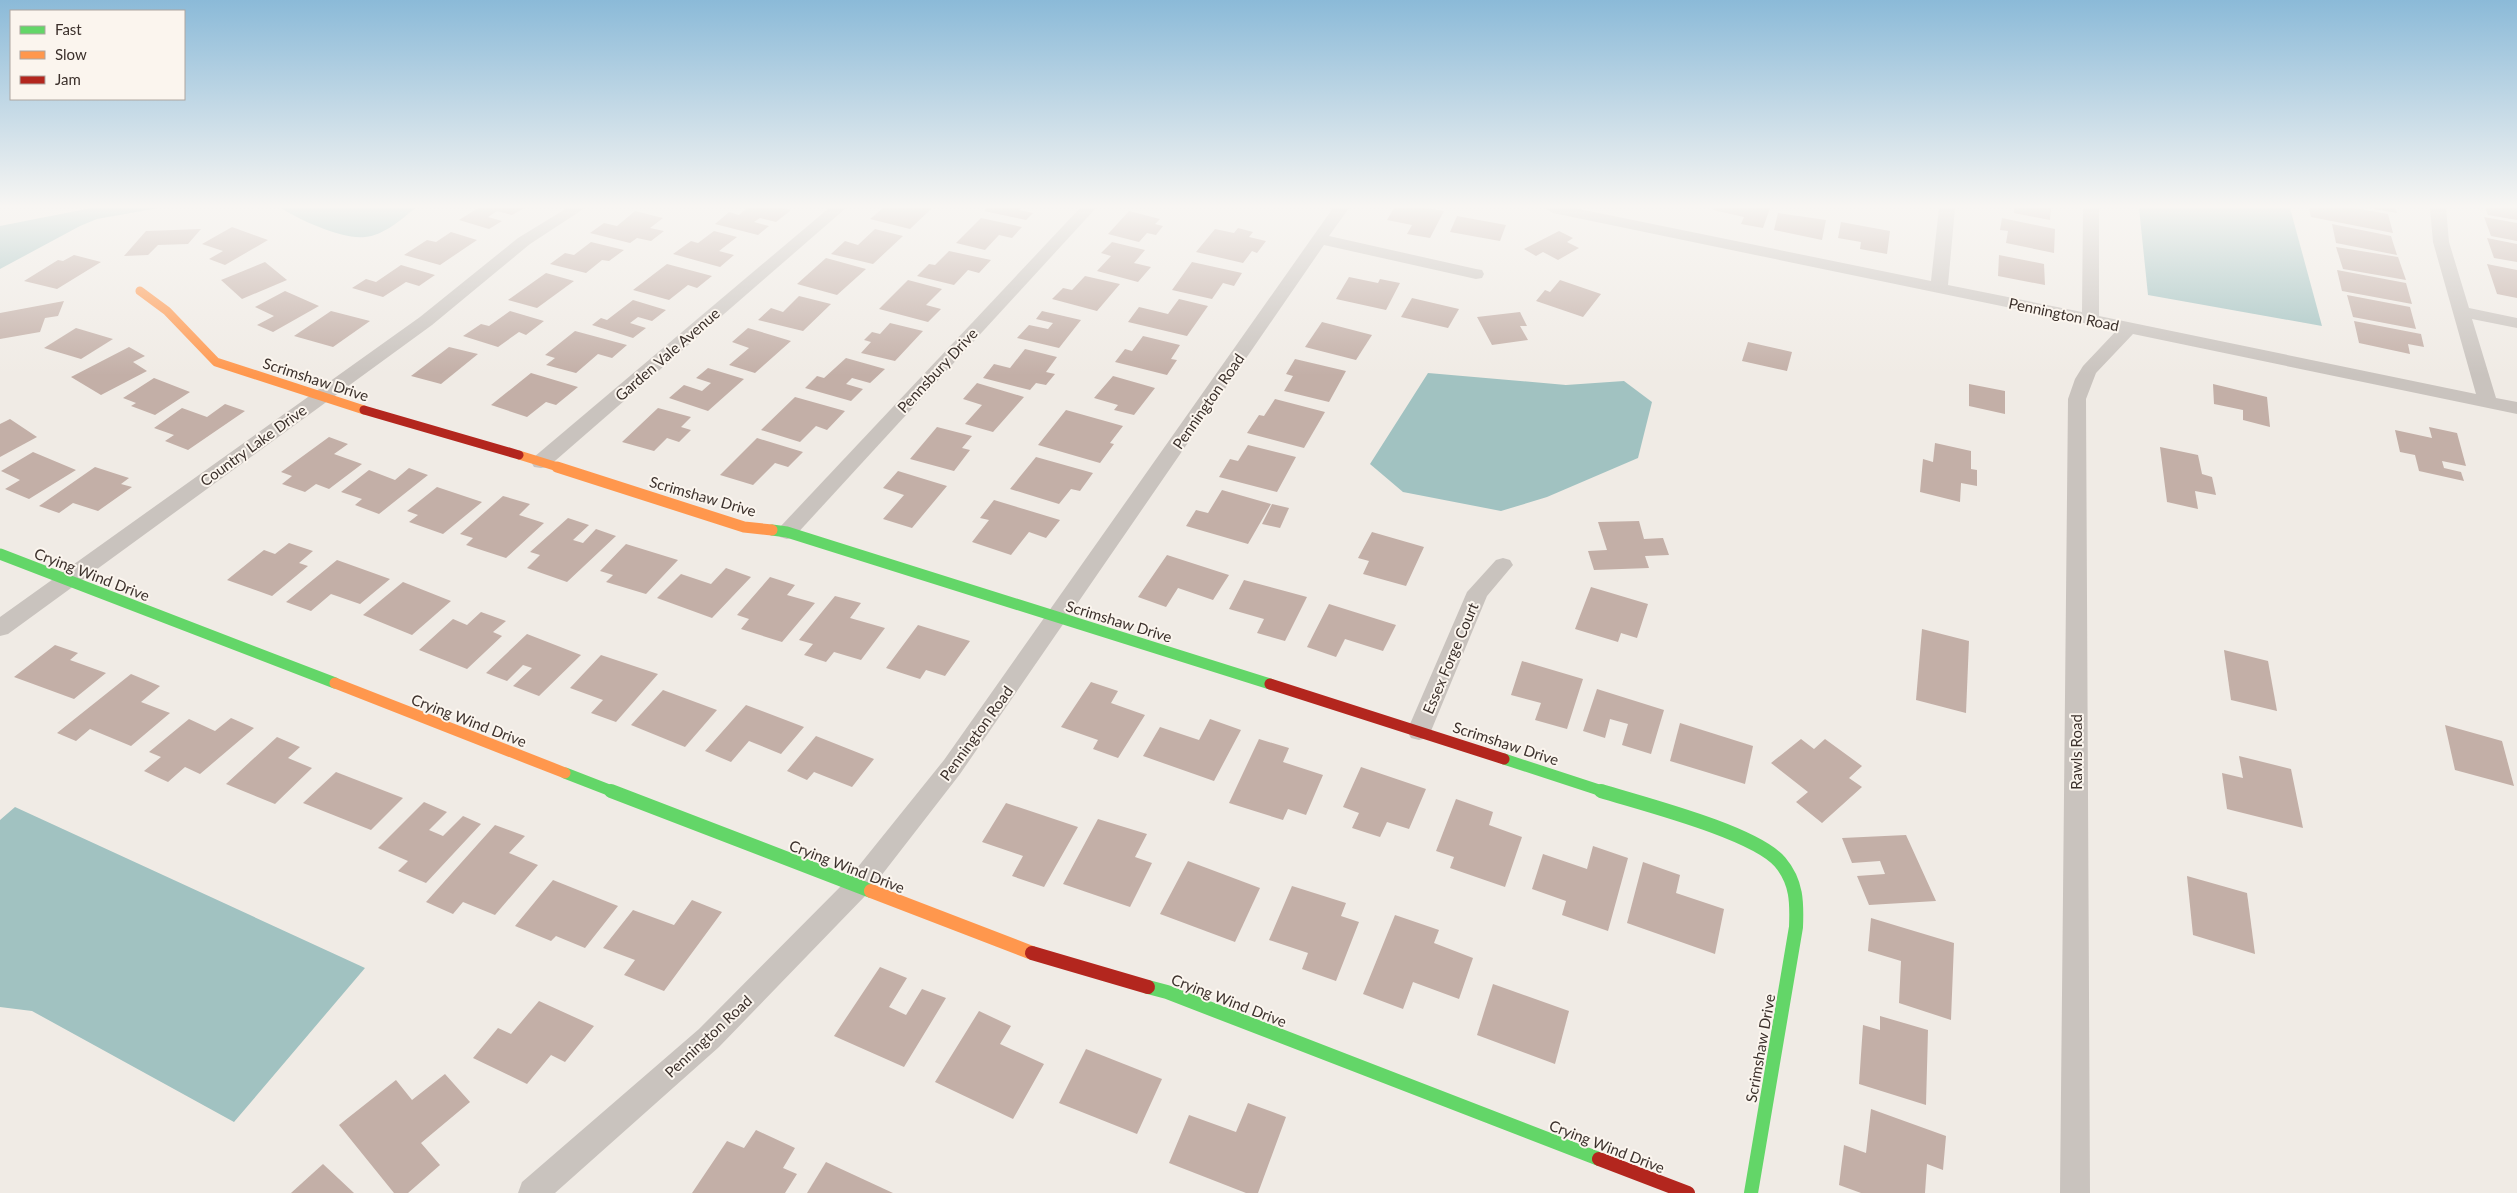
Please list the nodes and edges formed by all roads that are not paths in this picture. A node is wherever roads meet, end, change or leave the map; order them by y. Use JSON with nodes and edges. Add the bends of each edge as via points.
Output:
{"nodes":[{"id":1,"x":496,"y":264,"type":"edge"},
{"id":2,"x":773,"y":264,"type":"edge"},
{"id":3,"x":1036,"y":264,"type":"edge"},
{"id":4,"x":1303,"y":264,"type":"edge"},
{"id":5,"x":1430,"y":264,"type":"edge"},
{"id":6,"x":1822,"y":264,"type":"edge"},
{"id":7,"x":1941,"y":264,"type":"edge"},
{"id":8,"x":2091,"y":264,"type":"edge"},
{"id":9,"x":2448,"y":264,"type":"edge"},
{"id":10,"x":1476,"y":274,"type":"dead end"},
{"id":11,"x":1939,"y":288,"type":"junction"},
{"id":12,"x":140,"y":291,"type":"dead end"},
{"id":13,"x":2462,"y":312,"type":"junction"},
{"id":14,"x":2090,"y":320,"type":"junction"},
{"id":15,"x":2517,"y":323,"type":"edge"},
{"id":16,"x":2128,"y":328,"type":"junction"},
{"id":17,"x":319,"y":397,"type":"junction"},
{"id":18,"x":2488,"y":402,"type":"junction"},
{"id":19,"x":2517,"y":408,"type":"edge"},
{"id":20,"x":541,"y":462,"type":"junction"},
{"id":21,"x":787,"y":532,"type":"junction"},
{"id":22,"x":0,"y":554,"type":"edge"},
{"id":23,"x":1503,"y":565,"type":"dead end"},
{"id":24,"x":67,"y":581,"type":"junction"},
{"id":25,"x":1058,"y":618,"type":"junction"},
{"id":26,"x":0,"y":628,"type":"edge"},
{"id":27,"x":1420,"y":731,"type":"junction"},
{"id":28,"x":858,"y":886,"type":"junction"},
{"id":29,"x":533,"y":1193,"type":"edge"},
{"id":30,"x":1688,"y":1193,"type":"edge"},
{"id":31,"x":1751,"y":1193,"type":"edge"},
{"id":32,"x":2075,"y":1193,"type":"edge"}],
"edges":[{"from":1,"to":17,"type":"street","name":"Country Lake Drive","via":[[426,321]]},
{"from":2,"to":20,"type":"street","name":"Garden Vale Avenue"},
{"from":3,"to":21,"type":"street","name":"Pennsbury Drive"},
{"from":4,"to":25,"type":"street","name":"Pennington Road"},
{"from":5,"to":10,"type":"street"},
{"from":6,"to":11,"type":"street","name":"Pennington Road"},
{"from":7,"to":11,"type":"street"},
{"from":8,"to":14,"type":"street"},
{"from":9,"to":13,"type":"street"},
{"from":11,"to":14,"type":"street","name":"Pennington Road"},
{"from":12,"to":17,"type":"street","name":"Scrimshaw Drive","via":[[167,311],[216,362]]},
{"from":13,"to":15,"type":"street"},
{"from":13,"to":18,"type":"street"},
{"from":14,"to":16,"type":"street","name":"Pennington Road"},
{"from":16,"to":18,"type":"street","name":"Pennington Road"},
{"from":16,"to":32,"type":"street","name":"Rawls Road","via":[[2085,377],[2077,400]]},
{"from":17,"to":20,"type":"street","name":"Scrimshaw Drive"},
{"from":17,"to":24,"type":"street","name":"Country Lake Drive"},
{"from":18,"to":19,"type":"street","name":"Pennington Road"},
{"from":20,"to":21,"type":"street","name":"Scrimshaw Drive","via":[[744,527]]},
{"from":21,"to":25,"type":"street","name":"Scrimshaw Drive"},
{"from":22,"to":24,"type":"street","name":"Crying Wind Drive"},
{"from":23,"to":27,"type":"street","name":"Essex Forge Court","via":[[1478,592]]},
{"from":24,"to":26,"type":"street","name":"Country Lake Drive"},
{"from":24,"to":28,"type":"street","name":"Crying Wind Drive"},
{"from":25,"to":27,"type":"street","name":"Scrimshaw Drive"},
{"from":25,"to":28,"type":"street","name":"Pennington Road","via":[[952,768]]},
{"from":27,"to":31,"type":"street","name":"Scrimshaw Drive","via":[[1726,831],[1762,847],[1788,870],[1796,897],[1796,928]]},
{"from":28,"to":29,"type":"street","name":"Pennington Road","via":[[709,1038]]},
{"from":28,"to":30,"type":"street","name":"Crying Wind Drive","via":[[1042,957],[1167,992]]}]}
